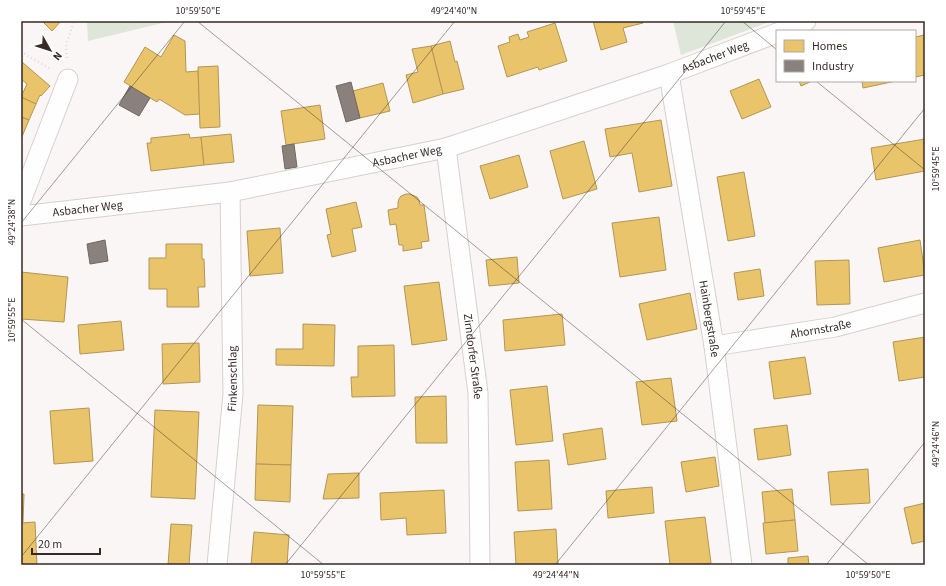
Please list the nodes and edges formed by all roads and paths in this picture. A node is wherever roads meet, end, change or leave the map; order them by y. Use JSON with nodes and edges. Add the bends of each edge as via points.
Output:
{"nodes":[{"id":1,"x":74,"y":21,"type":"edge"},
{"id":2,"x":806,"y":21,"type":"edge"},
{"id":3,"x":784,"y":30,"type":"edge"},
{"id":4,"x":776,"y":33,"type":"edge"},
{"id":5,"x":21,"y":51,"type":"edge"},
{"id":6,"x":669,"y":74,"type":"junction"},
{"id":7,"x":68,"y":79,"type":"junction"},
{"id":8,"x":446,"y":148,"type":"junction"},
{"id":9,"x":230,"y":192,"type":"junction"},
{"id":10,"x":21,"y":201,"type":"edge"},
{"id":11,"x":21,"y":216,"type":"edge"},
{"id":12,"x":925,"y":303,"type":"edge"},
{"id":13,"x":714,"y":346,"type":"junction"},
{"id":14,"x":217,"y":565,"type":"edge"},
{"id":15,"x":480,"y":565,"type":"edge"},
{"id":16,"x":742,"y":565,"type":"edge"}],
"edges":[{"from":1,"to":7,"type":"path","via":[[66,45]]},
{"from":2,"to":3,"type":"street"},
{"from":4,"to":6,"type":"street","name":"Asbacher Weg"},
{"from":5,"to":7,"type":"path"},
{"from":6,"to":8,"type":"street","name":"Asbacher Weg"},
{"from":6,"to":13,"type":"street","name":"Hainbergstraße"},
{"from":7,"to":10,"type":"street"},
{"from":8,"to":9,"type":"street","name":"Asbacher Weg"},
{"from":8,"to":15,"type":"street","name":"Zirndorfer Straße","via":[[478,394]]},
{"from":9,"to":11,"type":"street","name":"Asbacher Weg"},
{"from":9,"to":14,"type":"street","name":"Finkenschlag","via":[[233,394]]},
{"from":12,"to":13,"type":"street","name":"Ahornstraße","via":[[835,327]]},
{"from":13,"to":16,"type":"street","name":"Hainbergstraße"}]}
